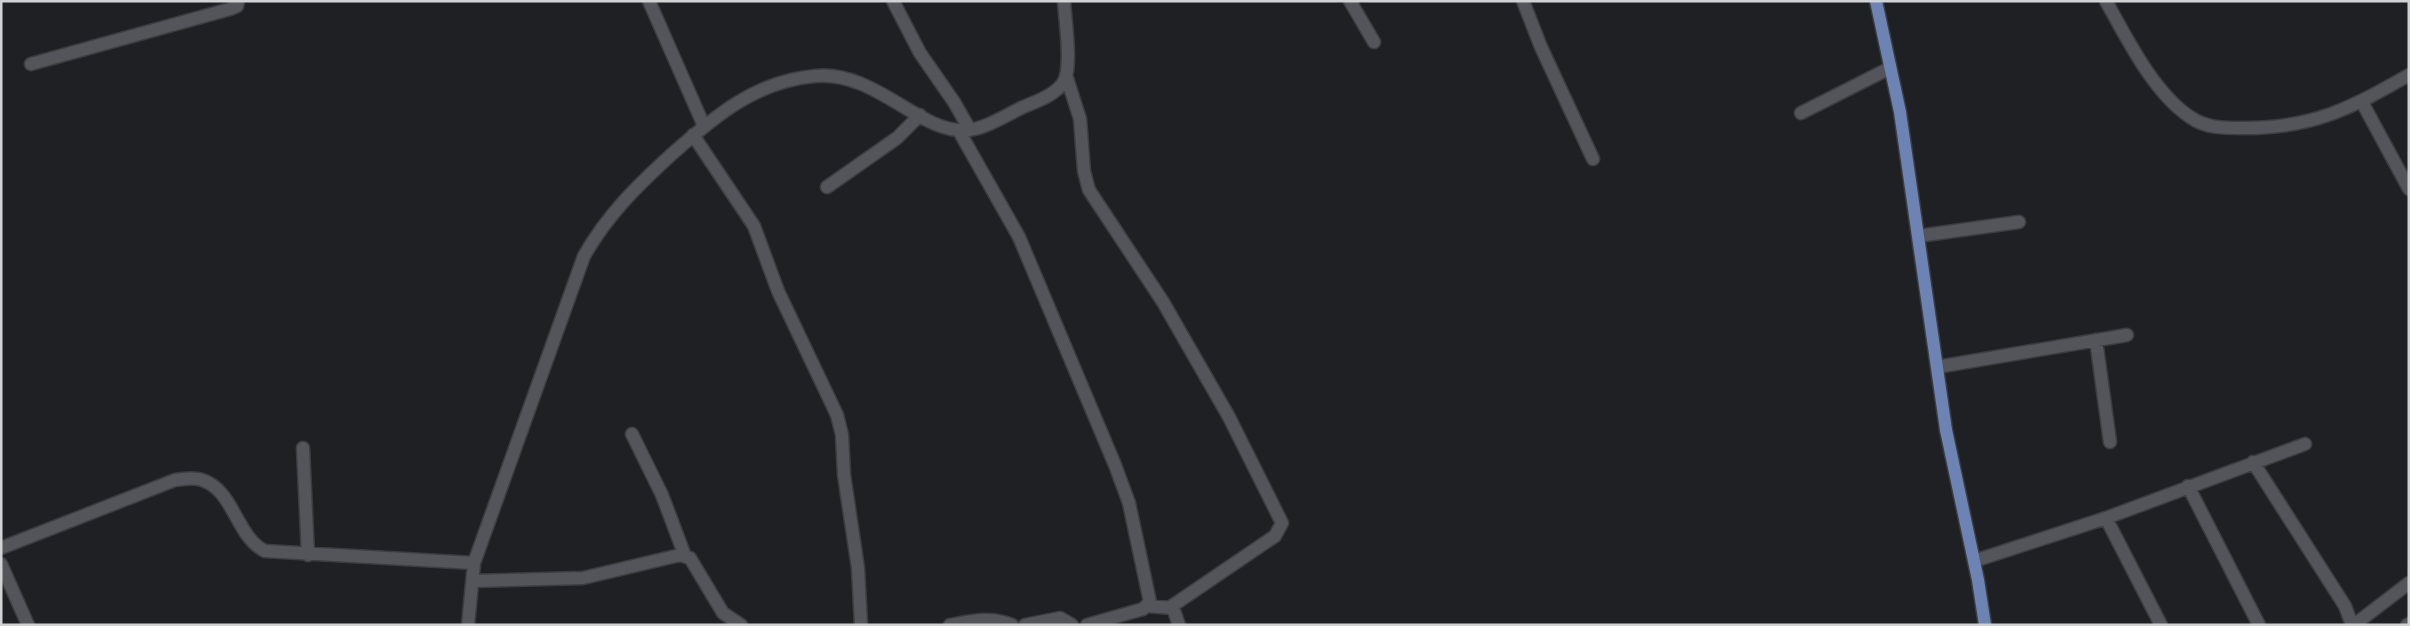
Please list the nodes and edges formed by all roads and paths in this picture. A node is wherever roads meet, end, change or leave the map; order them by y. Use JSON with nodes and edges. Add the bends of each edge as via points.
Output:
{"nodes":[{"id":1,"x":238,"y":1,"type":"edge"},
{"id":2,"x":649,"y":1,"type":"edge"},
{"id":3,"x":892,"y":1,"type":"edge"},
{"id":4,"x":1064,"y":1,"type":"edge"},
{"id":5,"x":1350,"y":1,"type":"edge"},
{"id":6,"x":1523,"y":1,"type":"edge"},
{"id":7,"x":1876,"y":1,"type":"edge"},
{"id":8,"x":2106,"y":1,"type":"edge"},
{"id":9,"x":1374,"y":42,"type":"dead end"},
{"id":10,"x":31,"y":64,"type":"dead end"},
{"id":11,"x":1890,"y":68,"type":"junction"},
{"id":12,"x":1066,"y":75,"type":"junction"},
{"id":13,"x":2409,"y":75,"type":"edge"},
{"id":14,"x":2362,"y":102,"type":"junction"},
{"id":15,"x":1801,"y":113,"type":"dead end"},
{"id":16,"x":920,"y":115,"type":"junction"},
{"id":17,"x":704,"y":126,"type":"junction"},
{"id":18,"x":965,"y":130,"type":"junction"},
{"id":19,"x":693,"y":135,"type":"junction"},
{"id":20,"x":1594,"y":159,"type":"dead end"},
{"id":21,"x":827,"y":187,"type":"dead end"},
{"id":22,"x":2409,"y":189,"type":"edge"},
{"id":23,"x":2019,"y":222,"type":"dead end"},
{"id":24,"x":1918,"y":236,"type":"junction"},
{"id":25,"x":2127,"y":336,"type":"dead end"},
{"id":26,"x":2096,"y":340,"type":"junction"},
{"id":27,"x":1937,"y":367,"type":"junction"},
{"id":28,"x":632,"y":434,"type":"dead end"},
{"id":29,"x":2110,"y":442,"type":"dead end"},
{"id":30,"x":2305,"y":444,"type":"dead end"},
{"id":31,"x":303,"y":448,"type":"dead end"},
{"id":32,"x":2253,"y":462,"type":"junction"},
{"id":33,"x":2188,"y":486,"type":"junction"},
{"id":34,"x":2106,"y":518,"type":"junction"},
{"id":35,"x":1,"y":548,"type":"edge"},
{"id":36,"x":308,"y":554,"type":"junction"},
{"id":37,"x":685,"y":556,"type":"junction"},
{"id":38,"x":1974,"y":561,"type":"junction"},
{"id":39,"x":474,"y":563,"type":"junction"},
{"id":40,"x":1,"y":564,"type":"edge"},
{"id":41,"x":473,"y":581,"type":"junction"},
{"id":42,"x":2409,"y":583,"type":"edge"},
{"id":43,"x":1148,"y":606,"type":"junction"},
{"id":44,"x":1170,"y":608,"type":"junction"},
{"id":45,"x":28,"y":625,"type":"edge"},
{"id":46,"x":468,"y":625,"type":"edge"},
{"id":47,"x":741,"y":625,"type":"edge"},
{"id":48,"x":861,"y":625,"type":"edge"},
{"id":49,"x":950,"y":625,"type":"edge"},
{"id":50,"x":1012,"y":625,"type":"edge"},
{"id":51,"x":1025,"y":625,"type":"edge"},
{"id":52,"x":1072,"y":625,"type":"edge"},
{"id":53,"x":1087,"y":625,"type":"edge"},
{"id":54,"x":1179,"y":625,"type":"edge"},
{"id":55,"x":1985,"y":625,"type":"edge"},
{"id":56,"x":2161,"y":625,"type":"edge"},
{"id":57,"x":2259,"y":625,"type":"edge"},
{"id":58,"x":2353,"y":625,"type":"edge"}],
"edges":[{"from":1,"to":10,"type":"street","via":[[237,6],[230,9]]},
{"from":2,"to":17,"type":"street"},
{"from":3,"to":18,"type":"street"},
{"from":4,"to":12,"type":"street"},
{"from":5,"to":9,"type":"street"},
{"from":6,"to":20,"type":"street","via":[[1540,47]]},
{"from":7,"to":11,"type":"main road"},
{"from":8,"to":14,"type":"street","via":[[2135,54],[2176,106],[2207,126],[2272,128],[2300,124],[2326,118]]},
{"from":11,"to":15,"type":"street"},
{"from":11,"to":24,"type":"main road","via":[[1900,112]]},
{"from":12,"to":18,"type":"street","via":[[1054,91],[1001,118]]},
{"from":12,"to":44,"type":"street","via":[[1080,119],[1084,171],[1089,190],[1163,302],[1230,417],[1282,523],[1275,536]]},
{"from":13,"to":14,"type":"street"},
{"from":14,"to":22,"type":"street"},
{"from":16,"to":17,"type":"street","via":[[877,89],[853,80],[816,76],[755,93],[716,115]]},
{"from":16,"to":18,"type":"street","via":[[946,130]]},
{"from":16,"to":21,"type":"street","via":[[896,138]]},
{"from":17,"to":19,"type":"street"},
{"from":18,"to":43,"type":"street","via":[[1019,236],[1123,483],[1150,595]]},
{"from":19,"to":39,"type":"street","via":[[632,189],[600,227],[584,256]]},
{"from":19,"to":48,"type":"street","via":[[754,226],[778,291],[837,415],[858,568]]},
{"from":23,"to":24,"type":"street"},
{"from":24,"to":27,"type":"main road"},
{"from":25,"to":26,"type":"street"},
{"from":26,"to":27,"type":"street"},
{"from":26,"to":29,"type":"street"},
{"from":27,"to":38,"type":"main road","via":[[1946,430]]},
{"from":28,"to":37,"type":"street","via":[[662,496]]},
{"from":30,"to":32,"type":"street"},
{"from":31,"to":36,"type":"street"},
{"from":32,"to":33,"type":"street"},
{"from":32,"to":58,"type":"street"},
{"from":33,"to":34,"type":"street"},
{"from":33,"to":57,"type":"street"},
{"from":34,"to":38,"type":"street"},
{"from":34,"to":56,"type":"street"},
{"from":35,"to":36,"type":"street","via":[[175,480],[190,478],[201,479],[217,490],[258,548],[275,553]]},
{"from":36,"to":39,"type":"street"},
{"from":37,"to":41,"type":"street","via":[[674,555],[583,578]]},
{"from":37,"to":47,"type":"street","via":[[694,564],[723,613]]},
{"from":38,"to":55,"type":"main road"},
{"from":39,"to":41,"type":"street"},
{"from":40,"to":45,"type":"street"},
{"from":41,"to":46,"type":"street"},
{"from":42,"to":58,"type":"street"},
{"from":43,"to":44,"type":"street"},
{"from":43,"to":53,"type":"street"},
{"from":44,"to":54,"type":"street","via":[[1174,610]]},
{"from":49,"to":50,"type":"street","via":[[989,619]]},
{"from":51,"to":52,"type":"street","via":[[1060,618]]}]}
